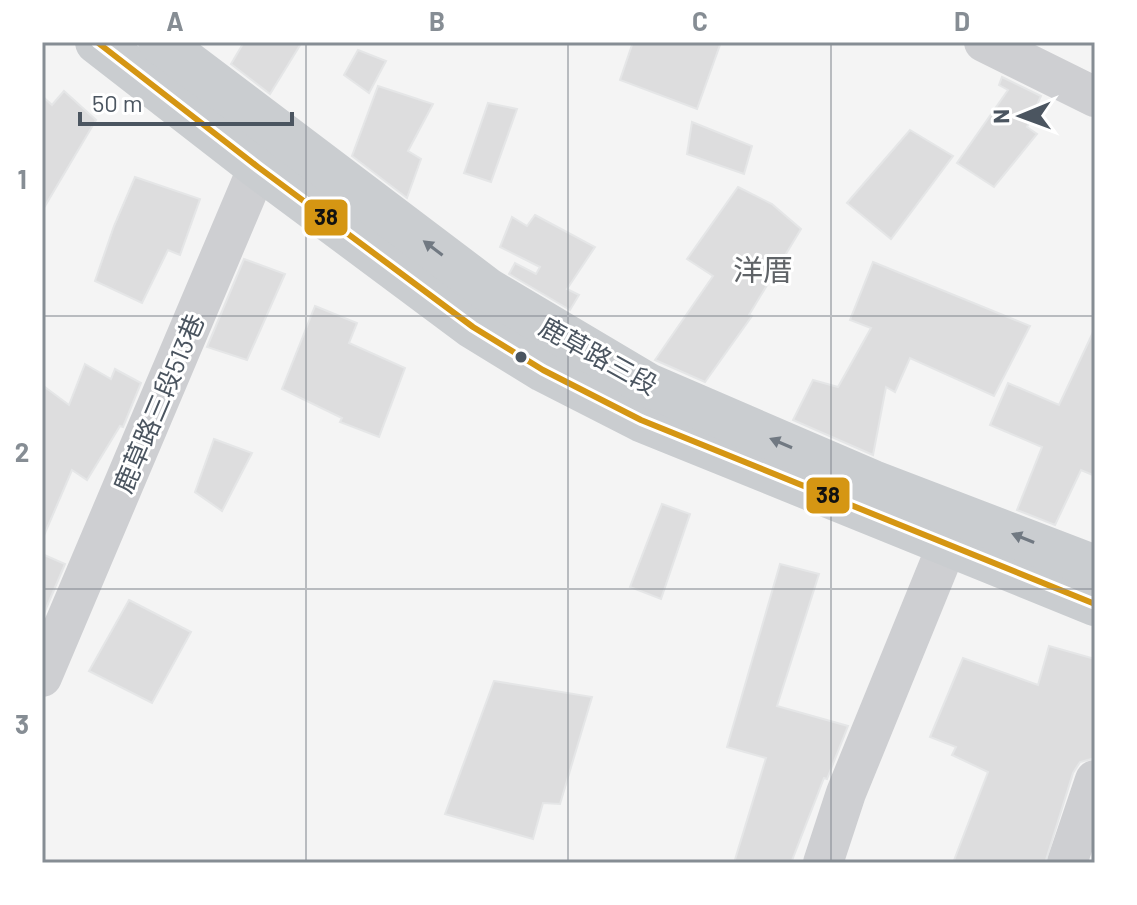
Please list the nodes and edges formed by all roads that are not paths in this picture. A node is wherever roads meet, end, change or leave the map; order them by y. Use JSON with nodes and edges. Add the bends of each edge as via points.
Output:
{"nodes":[{"id":1,"x":97,"y":42,"type":"edge"},
{"id":2,"x":160,"y":42,"type":"edge"},
{"id":3,"x":984,"y":42,"type":"edge"},
{"id":4,"x":1095,"y":97,"type":"edge"},
{"id":5,"x":271,"y":151,"type":"junction"},
{"id":6,"x":551,"y":352,"type":"junction"},
{"id":7,"x":948,"y":543,"type":"junction"},
{"id":8,"x":1095,"y":567,"type":"edge"},
{"id":9,"x":1095,"y":604,"type":"edge"},
{"id":10,"x":42,"y":677,"type":"edge"},
{"id":11,"x":1095,"y":780,"type":"edge"},
{"id":12,"x":823,"y":863,"type":"edge"},
{"id":13,"x":1067,"y":863,"type":"edge"}],
"edges":[{"from":1,"to":5,"type":"main road","name":"鹿草路三段"},
{"from":2,"to":5,"type":"main road","name":"鹿草路三段"},
{"from":3,"to":4,"type":"lane"},
{"from":5,"to":6,"type":"main road","name":"鹿草路三段","via":[[480,308]]},
{"from":5,"to":10,"type":"lane","name":"鹿草路三段513巷"},
{"from":6,"to":7,"type":"main road","name":"鹿草路三段","via":[[641,420]]},
{"from":8,"to":6,"type":"main road","name":"鹿草路三段","one_way":true,"via":[[873,482],[648,385]]},
{"from":7,"to":9,"type":"main road","name":"鹿草路三段"},
{"from":7,"to":12,"type":"lane","via":[[846,793]]},
{"from":11,"to":13,"type":"lane"}]}
